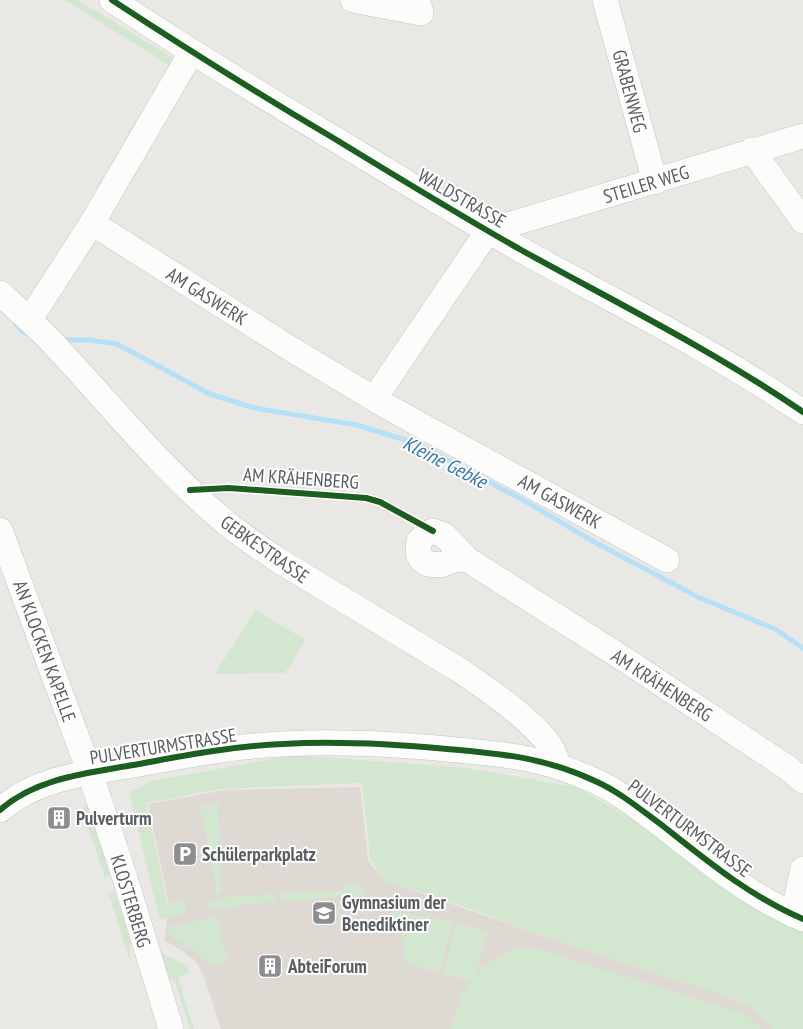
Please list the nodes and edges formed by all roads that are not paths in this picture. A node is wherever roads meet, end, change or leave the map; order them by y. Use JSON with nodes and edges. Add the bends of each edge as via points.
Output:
{"nodes":[{"id":1,"x":112,"y":0,"type":"edge"},
{"id":2,"x":353,"y":0,"type":"edge"},
{"id":3,"x":417,"y":0,"type":"edge"},
{"id":4,"x":605,"y":0,"type":"edge"},
{"id":5,"x":191,"y":52,"type":"junction"},
{"id":6,"x":803,"y":136,"type":"edge"},
{"id":7,"x":752,"y":150,"type":"junction"},
{"id":8,"x":655,"y":182,"type":"junction"},
{"id":9,"x":802,"y":219,"type":"edge"},
{"id":10,"x":92,"y":224,"type":"junction"},
{"id":11,"x":488,"y":231,"type":"junction"},
{"id":12,"x":0,"y":293,"type":"edge"},
{"id":13,"x":30,"y":320,"type":"junction"},
{"id":14,"x":374,"y":399,"type":"junction"},
{"id":15,"x":803,"y":412,"type":"edge"},
{"id":16,"x":0,"y":530,"type":"edge"},
{"id":17,"x":468,"y":560,"type":"dead end"},
{"id":18,"x":667,"y":560,"type":"dead end"},
{"id":19,"x":558,"y":766,"type":"junction"},
{"id":20,"x":90,"y":773,"type":"junction"},
{"id":21,"x":803,"y":781,"type":"edge"},
{"id":22,"x":0,"y":810,"type":"edge"},
{"id":23,"x":803,"y":869,"type":"edge"},
{"id":24,"x":798,"y":917,"type":"edge"},
{"id":25,"x":171,"y":1029,"type":"edge"}],
"edges":[{"from":1,"to":5,"type":"street","name":"WALDSTRASSE"},
{"from":2,"to":3,"type":"street","via":[[421,14]]},
{"from":4,"to":8,"type":"street","name":"GRABENWEG"},
{"from":5,"to":10,"type":"street"},
{"from":5,"to":11,"type":"street","name":"WALDSTRASSE"},
{"from":6,"to":7,"type":"street","name":"STEILER WEG"},
{"from":7,"to":8,"type":"street","name":"STEILER WEG"},
{"from":7,"to":9,"type":"street"},
{"from":8,"to":11,"type":"street","name":"STEILER WEG"},
{"from":10,"to":13,"type":"street"},
{"from":10,"to":14,"type":"street","name":"AM GASWERK"},
{"from":11,"to":14,"type":"street"},
{"from":11,"to":15,"type":"street","name":"WALDSTRASSE","via":[[764,385]]},
{"from":12,"to":13,"type":"street","name":"GEBKESTRASSE"},
{"from":13,"to":19,"type":"street","name":"GEBKESTRASSE","via":[[150,450],[218,516],[278,560],[485,688],[549,744]]},
{"from":14,"to":18,"type":"street","name":"AM GASWERK"},
{"from":16,"to":20,"type":"street","name":"AN KLOCKEN KAPELLE"},
{"from":17,"to":21,"type":"street","name":"AM KRÄHENBERG","via":[[627,661]]},
{"from":19,"to":20,"type":"street","name":"PULVERTURMSTRASSE","via":[[496,753],[303,743],[208,752]]},
{"from":19,"to":24,"type":"street","name":"PULVERTURMSTRASSE","via":[[594,780],[618,794],[732,879]]},
{"from":20,"to":22,"type":"street","name":"PULVERTURMSTRASSE","via":[[43,785]]},
{"from":20,"to":25,"type":"street","name":"KLOSTERBERG"},
{"from":23,"to":24,"type":"street"}]}
